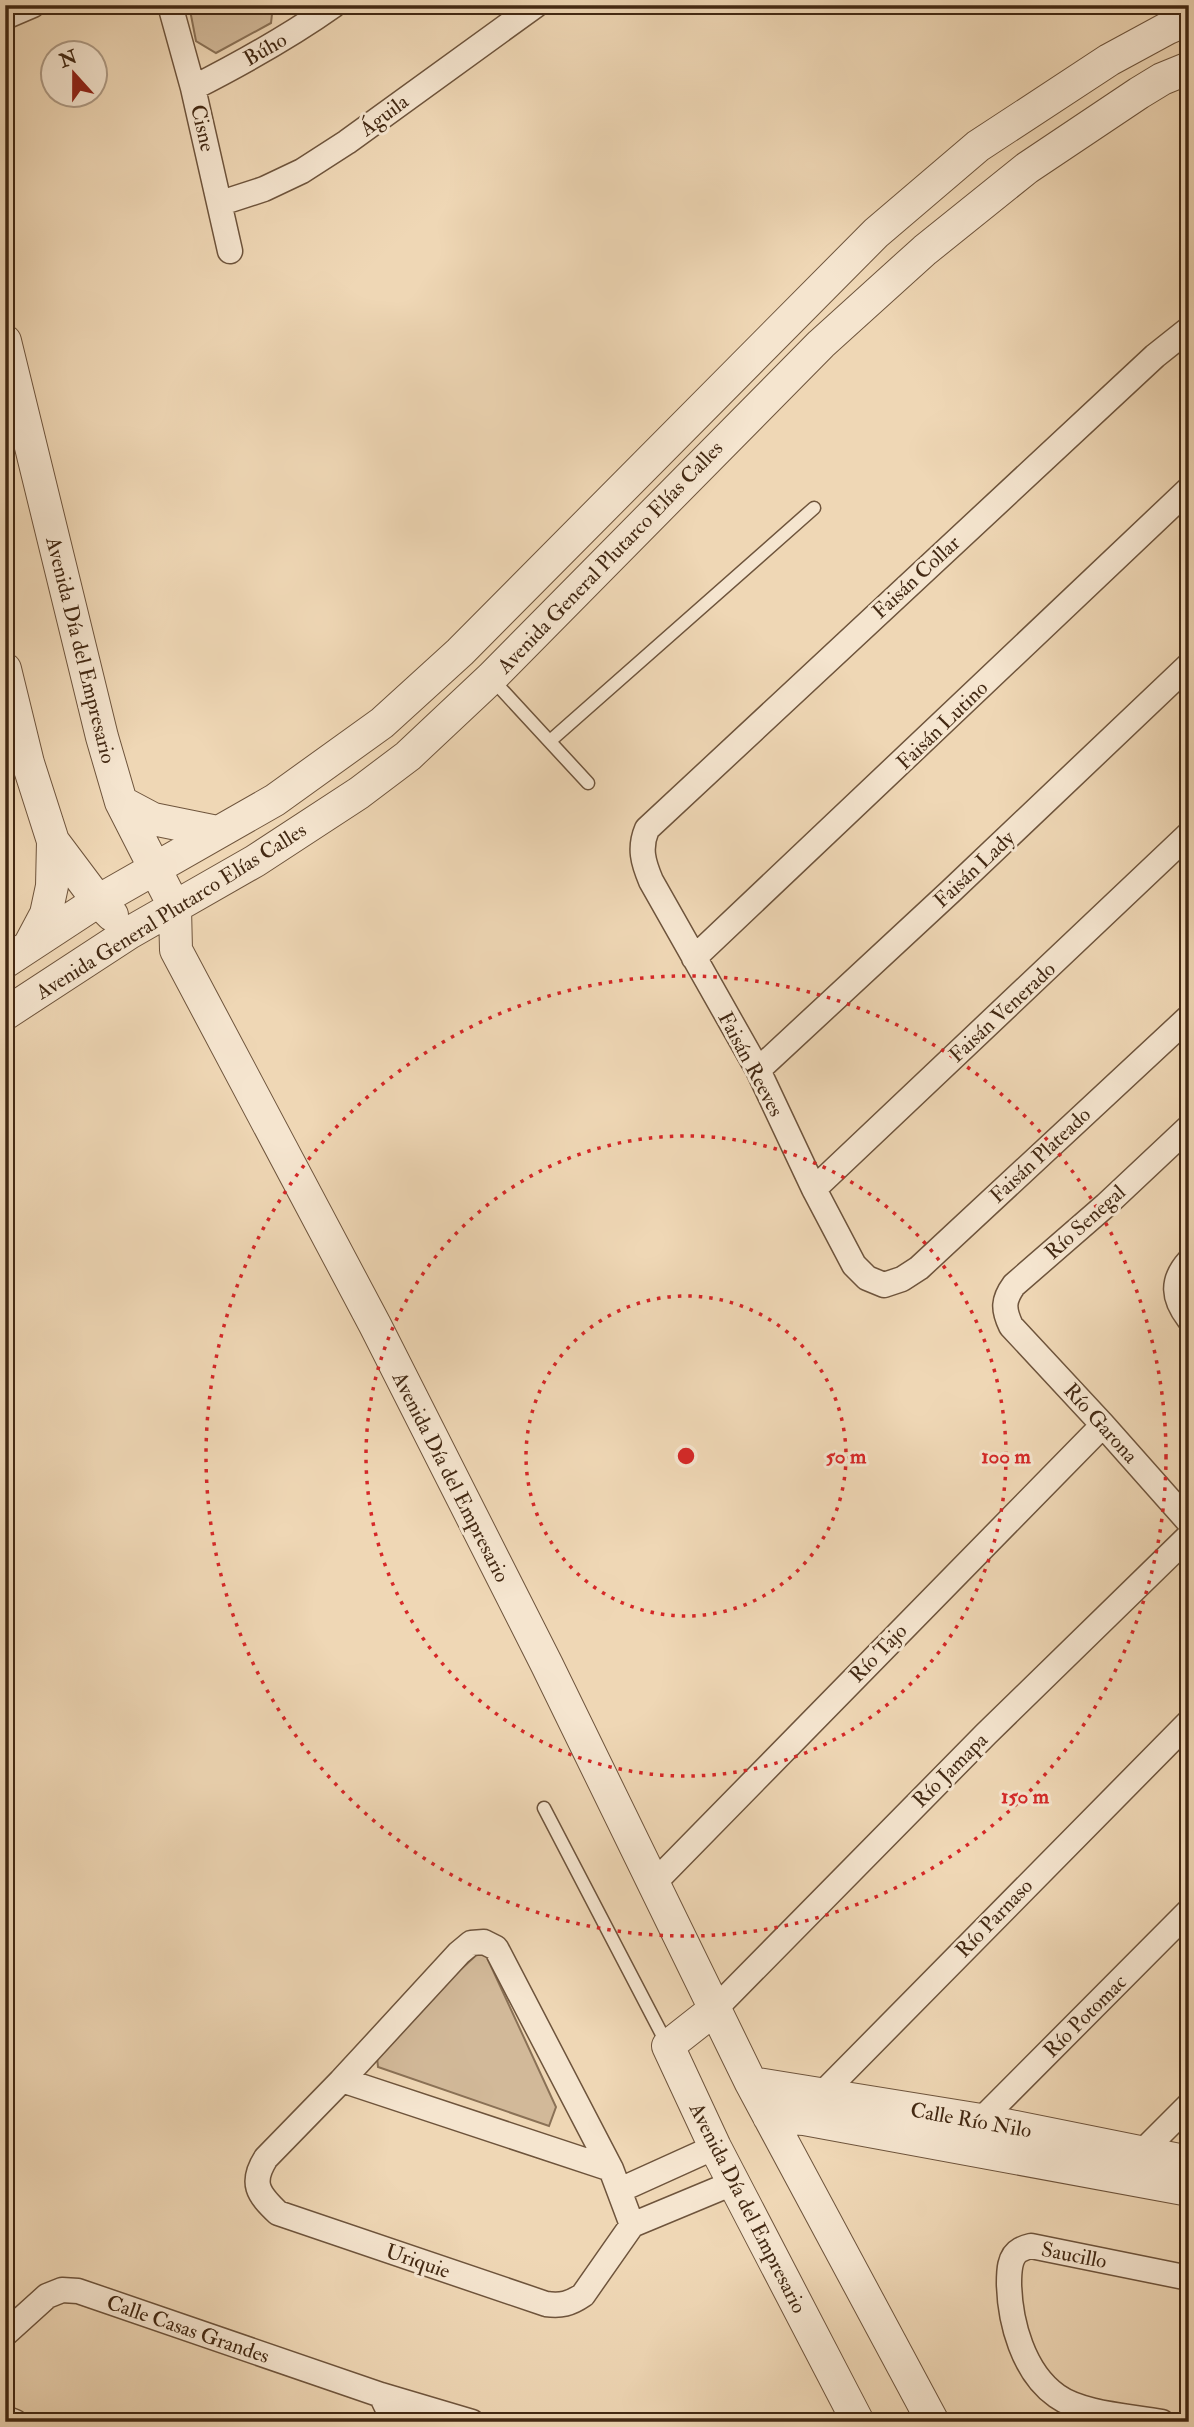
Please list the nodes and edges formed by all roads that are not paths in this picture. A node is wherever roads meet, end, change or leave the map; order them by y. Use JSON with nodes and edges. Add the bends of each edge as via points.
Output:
{"nodes":[{"id":1,"x":33,"y":5,"type":"edge"},
{"id":2,"x":170,"y":5,"type":"edge"},
{"id":3,"x":334,"y":5,"type":"edge"},
{"id":4,"x":536,"y":5,"type":"edge"},
{"id":5,"x":5,"y":17,"type":"edge"},
{"id":6,"x":297,"y":17,"type":"edge"},
{"id":7,"x":1189,"y":19,"type":"edge"},
{"id":8,"x":1189,"y":68,"type":"edge"},
{"id":9,"x":193,"y":88,"type":"junction"},
{"id":10,"x":221,"y":203,"type":"junction"},
{"id":11,"x":230,"y":251,"type":"dead end"},
{"id":12,"x":1189,"y":329,"type":"edge"},
{"id":13,"x":5,"y":341,"type":"edge"},
{"id":14,"x":741,"y":370,"type":"junction"},
{"id":15,"x":746,"y":418,"type":"junction"},
{"id":16,"x":1189,"y":489,"type":"edge"},
{"id":17,"x":814,"y":508,"type":"dead end"},
{"id":18,"x":1189,"y":666,"type":"edge"},
{"id":19,"x":5,"y":669,"type":"edge"},
{"id":20,"x":491,"y":678,"type":"junction"},
{"id":21,"x":550,"y":741,"type":"junction"},
{"id":22,"x":587,"y":783,"type":"dead end"},
{"id":23,"x":121,"y":802,"type":"junction"},
{"id":24,"x":646,"y":829,"type":"joint"},
{"id":25,"x":217,"y":832,"type":"junction"},
{"id":26,"x":1189,"y":834,"type":"edge"},
{"id":27,"x":53,"y":841,"type":"junction"},
{"id":28,"x":154,"y":869,"type":"junction"},
{"id":29,"x":98,"y":901,"type":"junction"},
{"id":30,"x":175,"y":908,"type":"junction"},
{"id":31,"x":129,"y":933,"type":"junction"},
{"id":32,"x":176,"y":950,"type":"junction"},
{"id":33,"x":17,"y":954,"type":"edge"},
{"id":34,"x":694,"y":958,"type":"junction"},
{"id":35,"x":5,"y":1014,"type":"edge"},
{"id":36,"x":1189,"y":1017,"type":"edge"},
{"id":37,"x":758,"y":1070,"type":"junction"},
{"id":38,"x":1189,"y":1127,"type":"edge"},
{"id":39,"x":814,"y":1189,"type":"junction"},
{"id":40,"x":1189,"y":1261,"type":"edge"},
{"id":41,"x":884,"y":1285,"type":"joint"},
{"id":42,"x":1189,"y":1319,"type":"edge"},
{"id":43,"x":1011,"y":1326,"type":"joint"},
{"id":44,"x":1103,"y":1424,"type":"junction"},
{"id":45,"x":1189,"y":1522,"type":"edge"},
{"id":46,"x":1189,"y":1536,"type":"edge"},
{"id":47,"x":1189,"y":1722,"type":"edge"},
{"id":48,"x":544,"y":1808,"type":"dead end"},
{"id":49,"x":654,"y":1883,"type":"junction"},
{"id":50,"x":1189,"y":1911,"type":"edge"},
{"id":51,"x":715,"y":2009,"type":"junction"},
{"id":52,"x":668,"y":2046,"type":"junction"},
{"id":53,"x":342,"y":2080,"type":"junction"},
{"id":54,"x":751,"y":2084,"type":"junction"},
{"id":55,"x":1189,"y":2105,"type":"edge"},
{"id":56,"x":813,"y":2106,"type":"junction"},
{"id":57,"x":769,"y":2117,"type":"junction"},
{"id":58,"x":981,"y":2120,"type":"junction"},
{"id":59,"x":715,"y":2147,"type":"junction"},
{"id":60,"x":1141,"y":2154,"type":"junction"},
{"id":61,"x":1189,"y":2162,"type":"edge"},
{"id":62,"x":616,"y":2180,"type":"junction"},
{"id":63,"x":733,"y":2182,"type":"junction"},
{"id":64,"x":1189,"y":2190,"type":"edge"},
{"id":65,"x":632,"y":2225,"type":"junction"},
{"id":66,"x":1189,"y":2278,"type":"edge"},
{"id":67,"x":5,"y":2334,"type":"edge"},
{"id":68,"x":381,"y":2395,"type":"junction"},
{"id":69,"x":5,"y":2418,"type":"edge"},
{"id":70,"x":15,"y":2422,"type":"edge"},
{"id":71,"x":394,"y":2422,"type":"edge"},
{"id":72,"x":471,"y":2422,"type":"edge"},
{"id":73,"x":858,"y":2422,"type":"edge"},
{"id":74,"x":933,"y":2422,"type":"edge"},
{"id":75,"x":1161,"y":2422,"type":"edge"}],
"edges":[{"from":1,"to":5,"type":"street"},
{"from":2,"to":9,"type":"street","name":"Cisne"},
{"from":3,"to":6,"type":"street","name":"Búho"},
{"from":4,"to":10,"type":"street","name":"Águila","via":[[302,171]]},
{"from":6,"to":9,"type":"street","name":"Búho","via":[[246,61]]},
{"from":7,"to":14,"type":"street","name":"Avenida General Plutarco Elías Calles","via":[[1109,60],[978,146],[876,233]]},
{"from":8,"to":15,"type":"street","name":"Avenida General Plutarco Elías Calles","via":[[1129,99],[977,207],[831,335]]},
{"from":9,"to":10,"type":"street","name":"Cisne"},
{"from":10,"to":11,"type":"street","name":"Cisne"},
{"from":12,"to":24,"type":"street","name":"Faisán Collar"},
{"from":13,"to":23,"type":"street","name":"Avenida Día del Empresario"},
{"from":14,"to":15,"type":"street","via":[[738,396]]},
{"from":14,"to":25,"type":"street","name":"Avenida General Plutarco Elías Calles","via":[[460,652],[382,723],[275,800]]},
{"from":15,"to":20,"type":"street","name":"Avenida General Plutarco Elías Calles"},
{"from":16,"to":34,"type":"street","name":"Faisán Lutino"},
{"from":17,"to":21,"type":"lane"},
{"from":18,"to":37,"type":"street","name":"Faisán Lady"},
{"from":19,"to":27,"type":"street"},
{"from":20,"to":21,"type":"lane"},
{"from":20,"to":30,"type":"street","name":"Avenida General Plutarco Elías Calles","via":[[408,756],[359,793]]},
{"from":21,"to":22,"type":"lane"},
{"from":23,"to":25,"type":"street","via":[[153,819]]},
{"from":23,"to":28,"type":"street","name":"Avenida Día del Empresario"},
{"from":24,"to":34,"type":"street","name":"Faisán Reeves","via":[[641,843],[643,863]]},
{"from":25,"to":28,"type":"street","name":"Avenida General Plutarco Elías Calles"},
{"from":26,"to":39,"type":"street","name":"Faisán Venerado"},
{"from":27,"to":29,"type":"street"},
{"from":27,"to":33,"type":"street","via":[[46,914]]},
{"from":28,"to":29,"type":"street","name":"Avenida General Plutarco Elías Calles"},
{"from":28,"to":30,"type":"street","name":"Avenida Día del Empresario"},
{"from":29,"to":31,"type":"street"},
{"from":29,"to":33,"type":"street","name":"Avenida General Plutarco Elías Calles"},
{"from":30,"to":31,"type":"street","name":"Avenida General Plutarco Elías Calles"},
{"from":30,"to":32,"type":"street","name":"Avenida Día del Empresario"},
{"from":31,"to":32,"type":"street"},
{"from":31,"to":35,"type":"street","name":"Avenida General Plutarco Elías Calles"},
{"from":32,"to":49,"type":"street","name":"Avenida Día del Empresario","via":[[375,1325]]},
{"from":34,"to":37,"type":"street","name":"Faisán Reeves"},
{"from":36,"to":41,"type":"street","name":"Faisán Plateado","via":[[919,1268]]},
{"from":37,"to":39,"type":"street","name":"Faisán Reeves"},
{"from":38,"to":43,"type":"street","name":"Río Senegal","via":[[1014,1285],[1005,1297]]},
{"from":39,"to":41,"type":"street","name":"Faisán Reeves","via":[[854,1265],[867,1278]]},
{"from":40,"to":42,"type":"street","via":[[1175,1284],[1176,1298]]},
{"from":43,"to":44,"type":"street","name":"Río Garona"},
{"from":44,"to":45,"type":"street","name":"Río Garona"},
{"from":44,"to":49,"type":"street","name":"Río Tajo"},
{"from":46,"to":51,"type":"street","name":"Río Jamapa"},
{"from":47,"to":56,"type":"street","name":"Río Parnaso"},
{"from":48,"to":52,"type":"lane"},
{"from":49,"to":51,"type":"street","name":"Avenida Día del Empresario"},
{"from":50,"to":58,"type":"street","name":"Río Potomac"},
{"from":51,"to":52,"type":"street"},
{"from":51,"to":54,"type":"street","name":"Avenida Día del Empresario"},
{"from":52,"to":59,"type":"street","name":"Avenida Día del Empresario"},
{"from":53,"to":62,"type":"street"},
{"from":53,"to":62,"type":"street","name":"Uriquie","via":[[459,1953],[471,1943],[484,1942],[496,1948]]},
{"from":53,"to":65,"type":"street","name":"Uriquie","via":[[259,2169],[256,2186],[278,2213],[559,2306],[583,2295]]},
{"from":54,"to":56,"type":"street","name":"Calle Río Nilo"},
{"from":54,"to":57,"type":"street","name":"Avenida Día del Empresario"},
{"from":55,"to":60,"type":"street"},
{"from":56,"to":57,"type":"street","name":"Calle Río Nilo"},
{"from":56,"to":58,"type":"street","name":"Calle Río Nilo"},
{"from":56,"to":64,"type":"street","name":"Calle Río Nilo"},
{"from":57,"to":74,"type":"street","name":"Avenida Día del Empresario"},
{"from":58,"to":60,"type":"street","name":"Calle Río Nilo"},
{"from":59,"to":62,"type":"street"},
{"from":59,"to":63,"type":"street","name":"Avenida Día del Empresario"},
{"from":60,"to":61,"type":"street","name":"Calle Río Nilo"},
{"from":62,"to":65,"type":"street","name":"Uriquie"},
{"from":63,"to":65,"type":"street"},
{"from":63,"to":73,"type":"street","name":"Avenida Día del Empresario"},
{"from":66,"to":75,"type":"street","name":"Saucillo","via":[[1031,2246],[1012,2259],[1009,2273],[1014,2327],[1028,2359],[1055,2395],[1074,2406]]},
{"from":67,"to":68,"type":"street","name":"Calle Casas Grandes","via":[[47,2296],[62,2290],[78,2291]]},
{"from":68,"to":71,"type":"street"},
{"from":68,"to":72,"type":"street","name":"Calle Casas Grandes"},
{"from":69,"to":70,"type":"street"}]}
